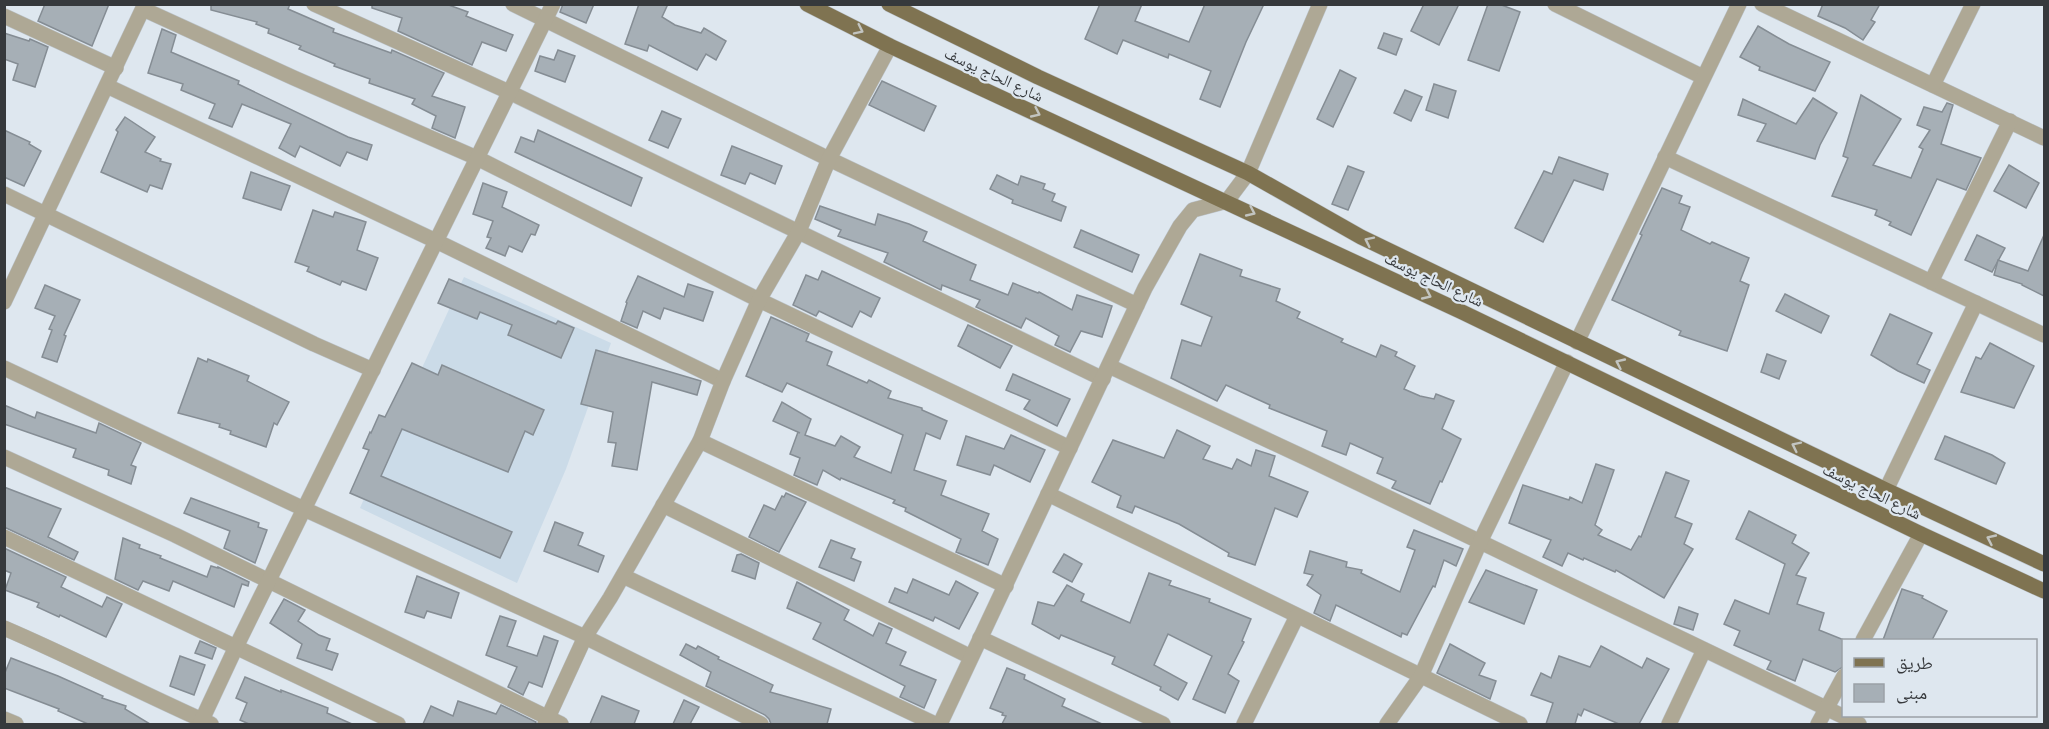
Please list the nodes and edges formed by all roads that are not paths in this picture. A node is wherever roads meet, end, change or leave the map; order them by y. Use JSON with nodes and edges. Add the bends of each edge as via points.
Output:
{"nodes":[{"id":1,"x":314,"y":4,"type":"edge"},
{"id":2,"x":513,"y":4,"type":"edge"},
{"id":3,"x":553,"y":4,"type":"edge"},
{"id":4,"x":807,"y":4,"type":"edge"},
{"id":5,"x":889,"y":4,"type":"edge"},
{"id":6,"x":1555,"y":4,"type":"edge"},
{"id":7,"x":1739,"y":4,"type":"edge"},
{"id":8,"x":1762,"y":4,"type":"edge"},
{"id":9,"x":1973,"y":4,"type":"edge"},
{"id":10,"x":1318,"y":5,"type":"edge"},
{"id":11,"x":144,"y":7,"type":"edge"},
{"id":12,"x":4,"y":16,"type":"edge"},
{"id":13,"x":545,"y":19,"type":"junction"},
{"id":14,"x":890,"y":46,"type":"junction"},
{"id":15,"x":116,"y":68,"type":"junction"},
{"id":16,"x":1703,"y":77,"type":"junction"},
{"id":17,"x":107,"y":86,"type":"junction"},
{"id":18,"x":1933,"y":86,"type":"junction"},
{"id":19,"x":509,"y":92,"type":"junction"},
{"id":20,"x":2010,"y":121,"type":"junction"},
{"id":21,"x":2044,"y":138,"type":"edge"},
{"id":22,"x":1665,"y":157,"type":"junction"},
{"id":23,"x":477,"y":158,"type":"junction"},
{"id":24,"x":830,"y":159,"type":"junction"},
{"id":25,"x":1248,"y":173,"type":"junction"},
{"id":26,"x":4,"y":194,"type":"edge"},
{"id":27,"x":1227,"y":201,"type":"junction"},
{"id":28,"x":47,"y":213,"type":"junction"},
{"id":29,"x":799,"y":231,"type":"junction"},
{"id":30,"x":436,"y":241,"type":"junction"},
{"id":31,"x":1931,"y":282,"type":"junction"},
{"id":32,"x":7,"y":292,"type":"edge"},
{"id":33,"x":759,"y":300,"type":"junction"},
{"id":34,"x":1976,"y":303,"type":"junction"},
{"id":35,"x":1137,"y":305,"type":"junction"},
{"id":36,"x":2044,"y":335,"type":"edge"},
{"id":37,"x":1577,"y":342,"type":"junction"},
{"id":38,"x":1567,"y":362,"type":"junction"},
{"id":39,"x":4,"y":368,"type":"edge"},
{"id":40,"x":373,"y":370,"type":"junction"},
{"id":41,"x":1106,"y":372,"type":"junction"},
{"id":42,"x":723,"y":381,"type":"junction"},
{"id":43,"x":700,"y":441,"type":"junction"},
{"id":44,"x":1070,"y":448,"type":"junction"},
{"id":45,"x":4,"y":457,"type":"edge"},
{"id":46,"x":1886,"y":490,"type":"junction"},
{"id":47,"x":1048,"y":494,"type":"junction"},
{"id":48,"x":663,"y":506,"type":"junction"},
{"id":49,"x":304,"y":509,"type":"junction"},
{"id":50,"x":1922,"y":534,"type":"junction"},
{"id":51,"x":4,"y":537,"type":"edge"},
{"id":52,"x":1480,"y":542,"type":"junction"},
{"id":53,"x":2044,"y":564,"type":"edge"},
{"id":54,"x":623,"y":576,"type":"junction"},
{"id":55,"x":268,"y":582,"type":"junction"},
{"id":56,"x":1006,"y":586,"type":"junction"},
{"id":57,"x":2044,"y":591,"type":"edge"},
{"id":58,"x":1297,"y":616,"type":"junction"},
{"id":59,"x":4,"y":628,"type":"edge"},
{"id":60,"x":585,"y":637,"type":"junction"},
{"id":61,"x":980,"y":638,"type":"junction"},
{"id":62,"x":1864,"y":639,"type":"edge"},
{"id":63,"x":236,"y":647,"type":"junction"},
{"id":64,"x":1704,"y":650,"type":"junction"},
{"id":65,"x":971,"y":657,"type":"junction"},
{"id":66,"x":1421,"y":676,"type":"junction"},
{"id":67,"x":1842,"y":680,"type":"edge"},
{"id":68,"x":1826,"y":709,"type":"junction"},
{"id":69,"x":1842,"y":716,"type":"edge"},
{"id":70,"x":1844,"y":717,"type":"edge"},
{"id":71,"x":4,"y":719,"type":"edge"},
{"id":72,"x":551,"y":722,"type":"edge"},
{"id":73,"x":204,"y":723,"type":"edge"},
{"id":74,"x":16,"y":724,"type":"edge"},
{"id":75,"x":398,"y":724,"type":"edge"},
{"id":76,"x":761,"y":724,"type":"edge"},
{"id":77,"x":937,"y":724,"type":"edge"},
{"id":78,"x":1163,"y":724,"type":"edge"},
{"id":79,"x":1244,"y":724,"type":"edge"},
{"id":80,"x":1387,"y":724,"type":"edge"},
{"id":81,"x":1520,"y":724,"type":"edge"},
{"id":82,"x":1669,"y":724,"type":"edge"},
{"id":83,"x":1818,"y":724,"type":"edge"},
{"id":84,"x":1859,"y":724,"type":"edge"}],
"edges":[{"from":1,"to":19,"type":"street"},
{"from":2,"to":13,"type":"street"},
{"from":3,"to":13,"type":"street"},
{"from":4,"to":14,"type":"main road","name":"شارع الحاج يوسف","one_way":true},
{"from":5,"to":25,"type":"main road","name":"شارع الحاج يوسف"},
{"from":6,"to":16,"type":"street"},
{"from":7,"to":16,"type":"street"},
{"from":8,"to":18,"type":"street"},
{"from":9,"to":18,"type":"street"},
{"from":10,"to":25,"type":"street"},
{"from":11,"to":15,"type":"street"},
{"from":11,"to":23,"type":"street"},
{"from":12,"to":15,"type":"street"},
{"from":13,"to":19,"type":"street"},
{"from":13,"to":24,"type":"street"},
{"from":14,"to":24,"type":"street"},
{"from":14,"to":27,"type":"main road","name":"شارع الحاج يوسف","one_way":true},
{"from":15,"to":17,"type":"street"},
{"from":16,"to":22,"type":"street"},
{"from":17,"to":28,"type":"street"},
{"from":17,"to":30,"type":"street"},
{"from":18,"to":20,"type":"street"},
{"from":19,"to":23,"type":"street"},
{"from":19,"to":29,"type":"street"},
{"from":20,"to":21,"type":"street"},
{"from":20,"to":31,"type":"street"},
{"from":22,"to":31,"type":"street"},
{"from":22,"to":37,"type":"street"},
{"from":23,"to":30,"type":"street"},
{"from":23,"to":33,"type":"street"},
{"from":24,"to":29,"type":"street"},
{"from":24,"to":35,"type":"street"},
{"from":25,"to":27,"type":"street"},
{"from":37,"to":25,"type":"main road","name":"شارع الحاج يوسف","one_way":true,"via":[[1361,237]]},
{"from":26,"to":28,"type":"street"},
{"from":27,"to":35,"type":"street","via":[[1193,210],[1180,226]]},
{"from":27,"to":38,"type":"main road","name":"شارع الحاج يوسف","one_way":true},
{"from":28,"to":32,"type":"street"},
{"from":28,"to":40,"type":"street"},
{"from":29,"to":33,"type":"street"},
{"from":29,"to":41,"type":"street"},
{"from":30,"to":40,"type":"street"},
{"from":30,"to":42,"type":"street"},
{"from":31,"to":34,"type":"street"},
{"from":33,"to":42,"type":"street"},
{"from":33,"to":44,"type":"street"},
{"from":34,"to":36,"type":"street"},
{"from":34,"to":46,"type":"street"},
{"from":35,"to":41,"type":"street"},
{"from":46,"to":37,"type":"main road","name":"شارع الحاج يوسف","one_way":true},
{"from":38,"to":50,"type":"main road","name":"شارع الحاج يوسف"},
{"from":38,"to":52,"type":"street"},
{"from":39,"to":49,"type":"street"},
{"from":40,"to":49,"type":"street"},
{"from":41,"to":44,"type":"street"},
{"from":41,"to":52,"type":"street"},
{"from":42,"to":43,"type":"street"},
{"from":43,"to":48,"type":"street"},
{"from":43,"to":56,"type":"street"},
{"from":44,"to":47,"type":"street"},
{"from":45,"to":55,"type":"street"},
{"from":53,"to":46,"type":"main road","name":"شارع الحاج يوسف","one_way":true},
{"from":47,"to":56,"type":"street"},
{"from":47,"to":58,"type":"street"},
{"from":48,"to":54,"type":"street"},
{"from":48,"to":65,"type":"street"},
{"from":49,"to":55,"type":"street"},
{"from":49,"to":60,"type":"street"},
{"from":50,"to":57,"type":"main road","name":"شارع الحاج يوسف"},
{"from":50,"to":62,"type":"street"},
{"from":51,"to":63,"type":"street"},
{"from":52,"to":64,"type":"street"},
{"from":52,"to":66,"type":"street"},
{"from":54,"to":60,"type":"street"},
{"from":54,"to":77,"type":"street"},
{"from":55,"to":63,"type":"street"},
{"from":55,"to":72,"type":"street"},
{"from":56,"to":61,"type":"street"},
{"from":58,"to":66,"type":"street"},
{"from":58,"to":79,"type":"street"},
{"from":59,"to":73,"type":"street"},
{"from":60,"to":72,"type":"street"},
{"from":60,"to":76,"type":"street"},
{"from":61,"to":65,"type":"street"},
{"from":61,"to":78,"type":"street"},
{"from":63,"to":73,"type":"street"},
{"from":63,"to":75,"type":"street"},
{"from":64,"to":68,"type":"street"},
{"from":64,"to":82,"type":"street"},
{"from":65,"to":77,"type":"street"},
{"from":66,"to":80,"type":"street"},
{"from":66,"to":81,"type":"street"},
{"from":67,"to":68,"type":"street"},
{"from":68,"to":69,"type":"street"},
{"from":68,"to":83,"type":"street"},
{"from":70,"to":84,"type":"street"},
{"from":71,"to":74,"type":"street"}]}
